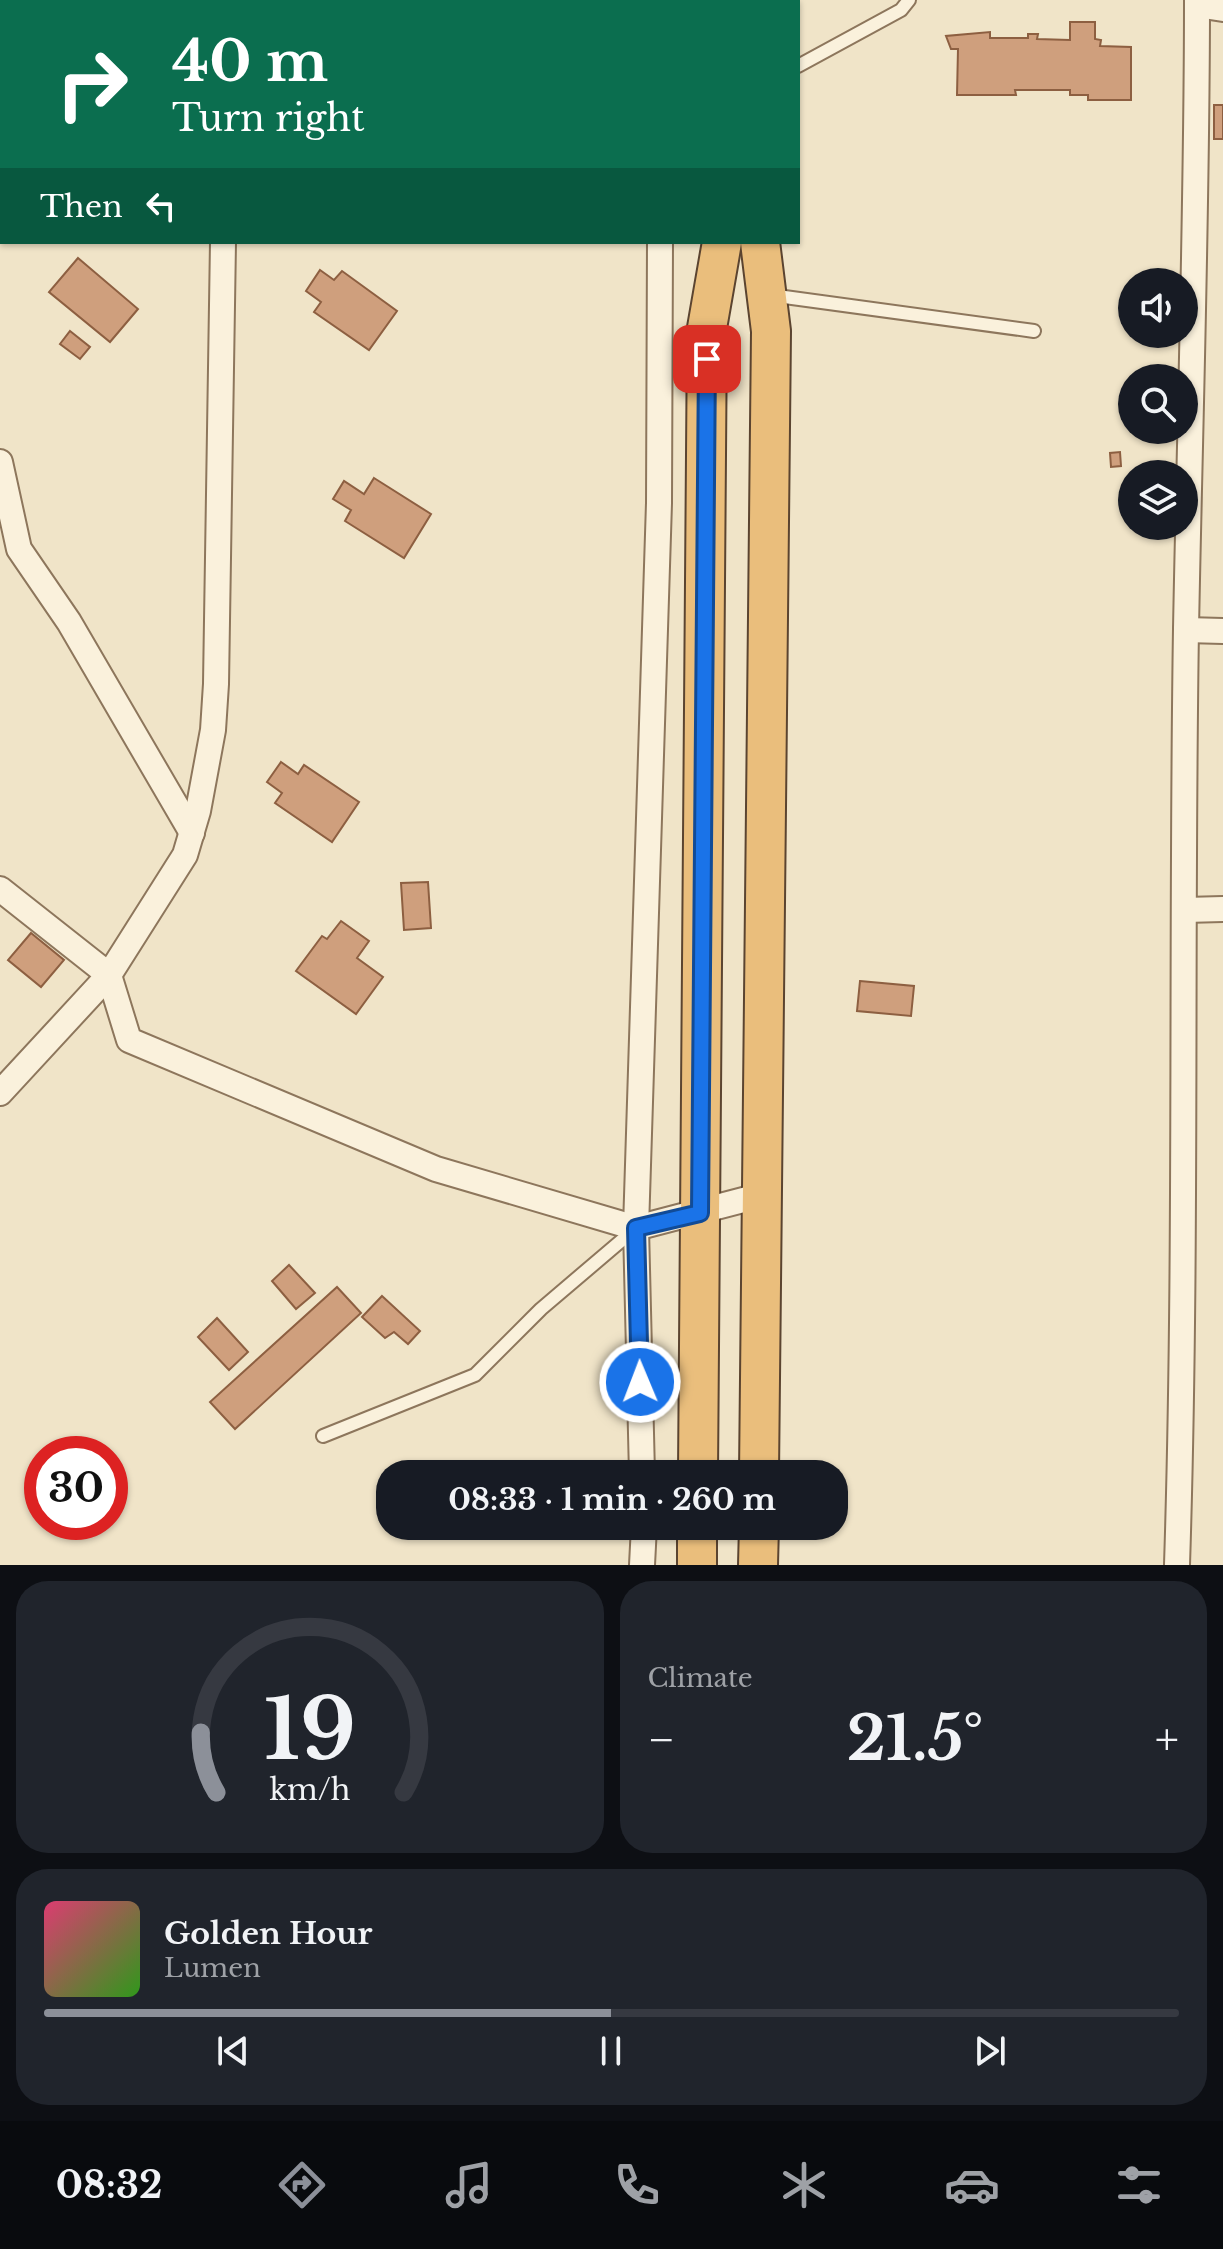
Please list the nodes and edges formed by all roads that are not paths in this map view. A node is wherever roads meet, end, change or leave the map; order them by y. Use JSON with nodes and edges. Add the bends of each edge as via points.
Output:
{"nodes":[{"id":1,"x":909,"y":0,"type":"edge"},
{"id":2,"x":1197,"y":2,"type":"edge"},
{"id":3,"x":1223,"y":9,"type":"edge"},
{"id":4,"x":800,"y":65,"type":"edge"},
{"id":5,"x":223,"y":244,"type":"edge"},
{"id":6,"x":660,"y":244,"type":"edge"},
{"id":7,"x":722,"y":244,"type":"edge"},
{"id":8,"x":760,"y":244,"type":"edge"},
{"id":9,"x":767,"y":295,"type":"junction"},
{"id":10,"x":1034,"y":331,"type":"dead end"},
{"id":11,"x":0,"y":462,"type":"edge"},
{"id":12,"x":1186,"y":630,"type":"junction"},
{"id":13,"x":1223,"y":631,"type":"edge"},
{"id":14,"x":192,"y":833,"type":"junction"},
{"id":15,"x":0,"y":889,"type":"edge"},
{"id":16,"x":1223,"y":909,"type":"edge"},
{"id":17,"x":1185,"y":910,"type":"junction"},
{"id":18,"x":109,"y":975,"type":"junction"},
{"id":19,"x":0,"y":1093,"type":"edge"},
{"id":20,"x":762,"y":1195,"type":"junction"},
{"id":21,"x":700,"y":1213,"type":"junction"},
{"id":22,"x":636,"y":1228,"type":"junction"},
{"id":23,"x":323,"y":1436,"type":"dead end"},
{"id":24,"x":642,"y":1460,"type":"edge"},
{"id":25,"x":698,"y":1460,"type":"edge"},
{"id":26,"x":759,"y":1460,"type":"edge"},
{"id":27,"x":643,"y":1540,"type":"edge"},
{"id":28,"x":697,"y":1540,"type":"edge"},
{"id":29,"x":759,"y":1540,"type":"edge"},
{"id":30,"x":642,"y":1565,"type":"edge"},
{"id":31,"x":697,"y":1565,"type":"edge"},
{"id":32,"x":758,"y":1565,"type":"edge"},
{"id":33,"x":1177,"y":1565,"type":"edge"}],
"edges":[{"from":1,"to":4,"type":"lane","via":[[901,10]]},
{"from":2,"to":3,"type":"street"},
{"from":2,"to":12,"type":"street"},
{"from":5,"to":14,"type":"street","via":[[216,684],[213,730]]},
{"from":6,"to":22,"type":"street","via":[[659,503]]},
{"from":7,"to":21,"type":"highway","via":[[707,328]]},
{"from":8,"to":9,"type":"highway"},
{"from":9,"to":10,"type":"lane"},
{"from":9,"to":20,"type":"highway","via":[[771,331]]},
{"from":11,"to":14,"type":"street","via":[[19,549],[69,622]]},
{"from":12,"to":13,"type":"street"},
{"from":12,"to":17,"type":"street"},
{"from":14,"to":18,"type":"street","via":[[185,855]]},
{"from":15,"to":18,"type":"street"},
{"from":16,"to":17,"type":"street"},
{"from":17,"to":33,"type":"street"},
{"from":18,"to":19,"type":"street"},
{"from":18,"to":22,"type":"street","via":[[129,1040],[436,1169]]},
{"from":20,"to":21,"type":"street"},
{"from":20,"to":26,"type":"highway"},
{"from":21,"to":22,"type":"street"},
{"from":21,"to":25,"type":"highway"},
{"from":22,"to":23,"type":"lane","via":[[541,1309],[475,1375]]},
{"from":22,"to":24,"type":"street"},
{"from":27,"to":30,"type":"street"},
{"from":28,"to":31,"type":"highway"},
{"from":29,"to":32,"type":"highway"}]}
